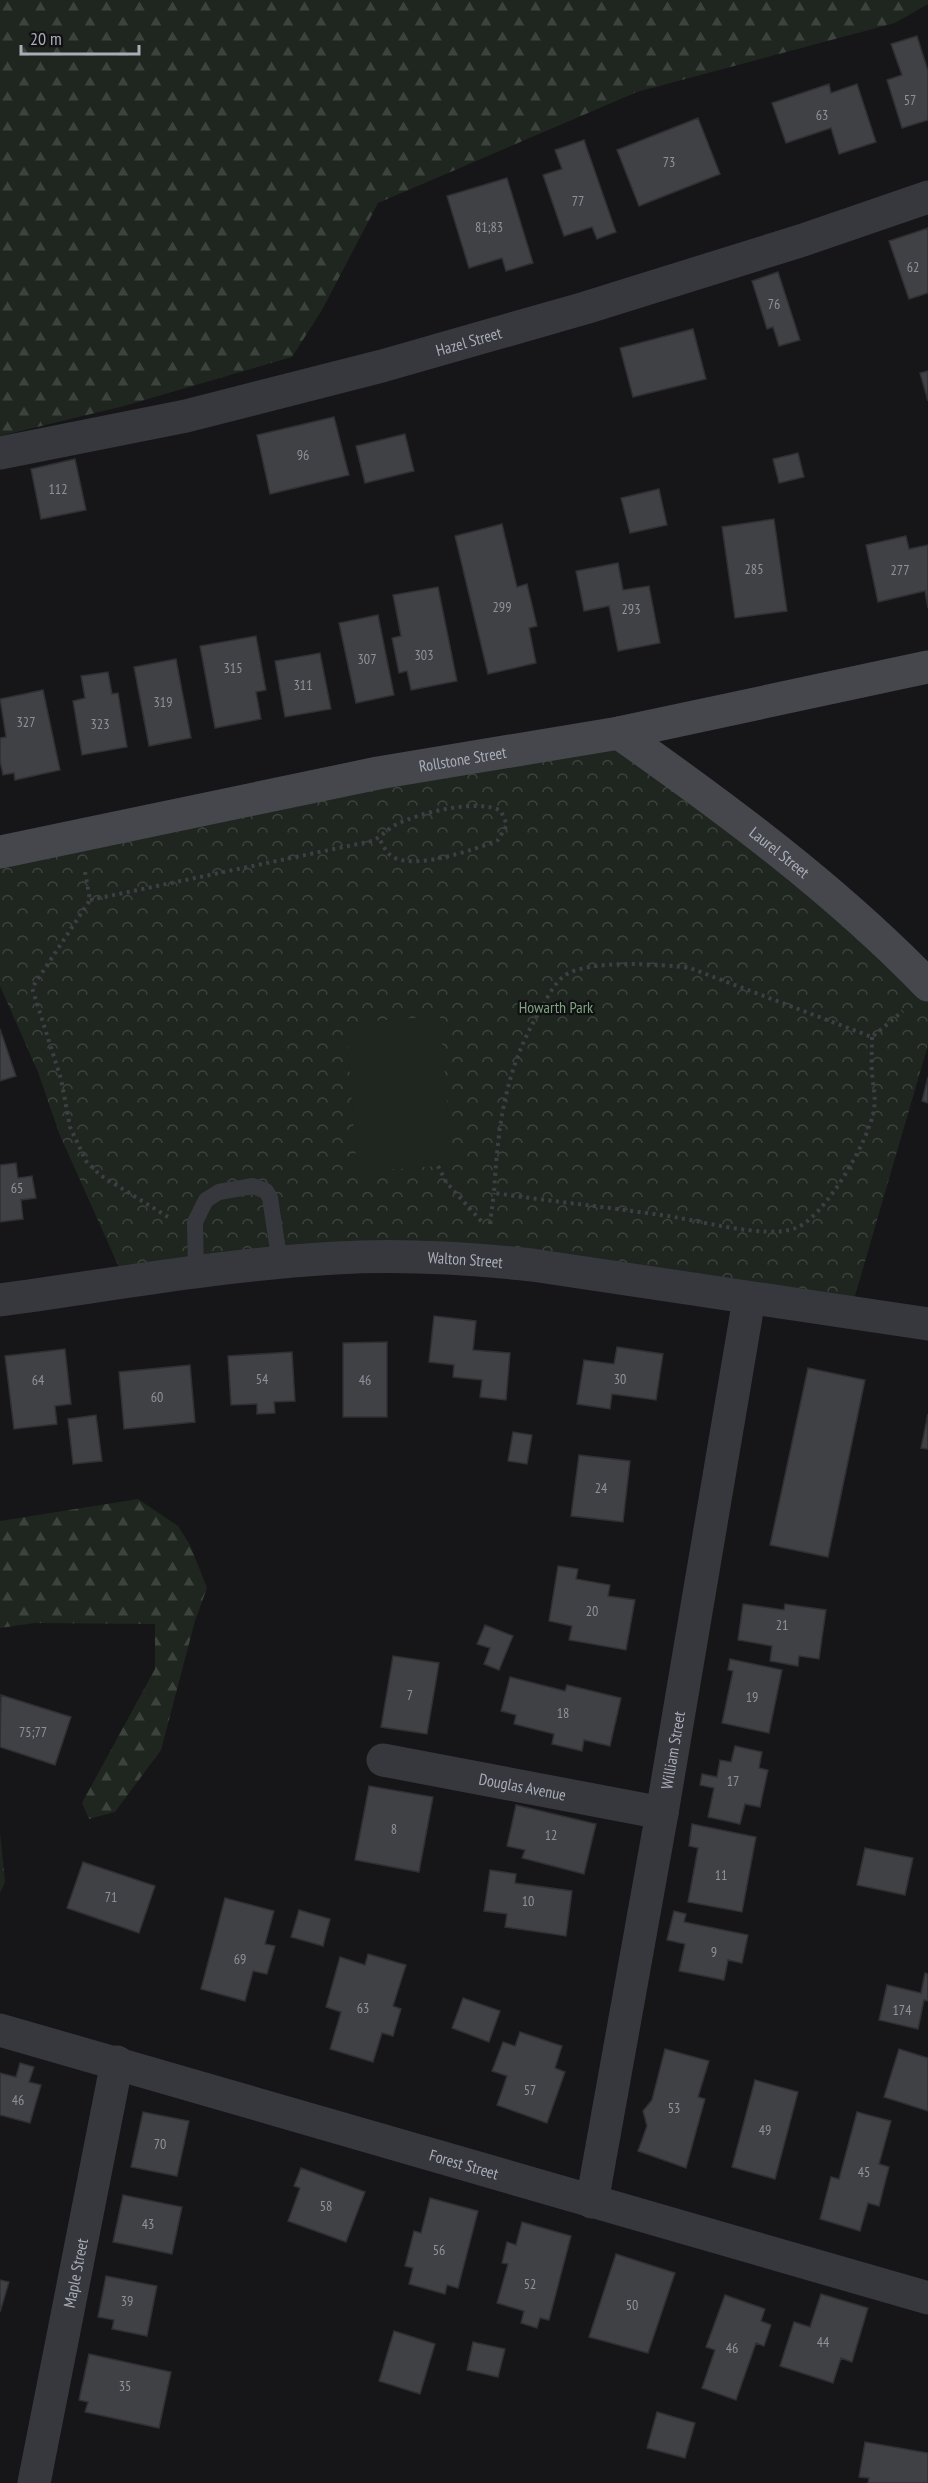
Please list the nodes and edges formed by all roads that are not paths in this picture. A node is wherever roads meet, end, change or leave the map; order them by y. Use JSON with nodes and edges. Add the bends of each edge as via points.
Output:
{"nodes":[{"id":1,"x":928,"y":197,"type":"edge"},
{"id":2,"x":0,"y":453,"type":"edge"},
{"id":3,"x":928,"y":667,"type":"edge"},
{"id":4,"x":619,"y":734,"type":"junction"},
{"id":5,"x":0,"y":852,"type":"edge"},
{"id":6,"x":928,"y":985,"type":"edge"},
{"id":7,"x":279,"y":1263,"type":"junction"},
{"id":8,"x":196,"y":1274,"type":"junction"},
{"id":9,"x":749,"y":1299,"type":"junction"},
{"id":10,"x":0,"y":1300,"type":"edge"},
{"id":11,"x":928,"y":1324,"type":"edge"},
{"id":12,"x":383,"y":1760,"type":"dead end"},
{"id":13,"x":662,"y":1813,"type":"junction"},
{"id":14,"x":0,"y":2030,"type":"edge"},
{"id":15,"x":117,"y":2062,"type":"junction"},
{"id":16,"x":592,"y":2202,"type":"junction"},
{"id":17,"x":928,"y":2298,"type":"edge"},
{"id":18,"x":34,"y":2483,"type":"edge"}],
"edges":[{"from":1,"to":2,"type":"street","name":"Hazel Street","via":[[585,308],[382,366],[186,416]]},
{"from":3,"to":4,"type":"main road","name":"Rollstone Street"},
{"from":4,"to":5,"type":"main road","name":"Rollstone Street","via":[[378,773]]},
{"from":4,"to":6,"type":"main road","name":"Laurel Street","via":[[769,841],[850,910]]},
{"from":7,"to":8,"type":"street","name":"Walton Street"},
{"from":7,"to":8,"type":"lane","via":[[270,1198],[253,1186],[211,1194],[200,1208],[195,1222]]},
{"from":7,"to":9,"type":"street","name":"Walton Street","via":[[391,1257],[487,1260]]},
{"from":8,"to":10,"type":"street","name":"Walton Street"},
{"from":9,"to":11,"type":"street","name":"Walton Street"},
{"from":9,"to":13,"type":"street","name":"William Street"},
{"from":12,"to":13,"type":"street","name":"Douglas Avenue"},
{"from":13,"to":16,"type":"street","name":"William Street"},
{"from":14,"to":15,"type":"street","name":"Forest Street"},
{"from":15,"to":16,"type":"street","name":"Forest Street"},
{"from":15,"to":18,"type":"street","name":"Maple Street"},
{"from":16,"to":17,"type":"street","name":"Forest Street"}]}
